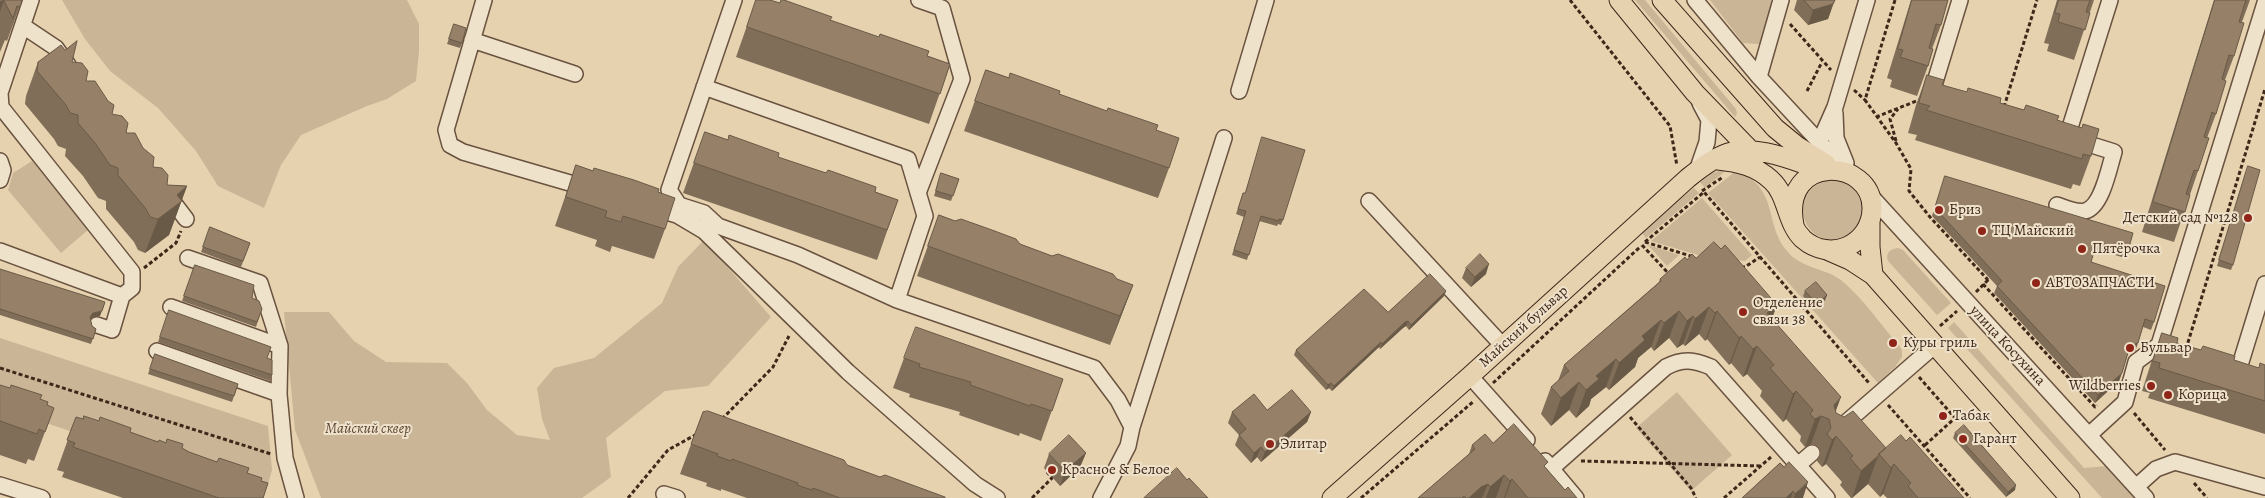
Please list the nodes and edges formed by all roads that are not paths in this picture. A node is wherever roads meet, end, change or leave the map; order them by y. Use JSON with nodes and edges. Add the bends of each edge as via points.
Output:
{"nodes":[{"id":1,"x":31,"y":0,"type":"edge"},
{"id":2,"x":484,"y":0,"type":"edge"},
{"id":3,"x":734,"y":0,"type":"edge"},
{"id":4,"x":919,"y":0,"type":"edge"},
{"id":5,"x":1266,"y":0,"type":"edge"},
{"id":6,"x":1619,"y":0,"type":"edge"},
{"id":7,"x":1662,"y":0,"type":"edge"},
{"id":8,"x":1695,"y":0,"type":"edge"},
{"id":9,"x":1867,"y":0,"type":"edge"},
{"id":10,"x":1960,"y":0,"type":"edge"},
{"id":11,"x":2110,"y":0,"type":"edge"},
{"id":12,"x":2265,"y":3,"type":"edge"},
{"id":13,"x":1780,"y":5,"type":"edge"},
{"id":14,"x":23,"y":26,"type":"junction"},
{"id":15,"x":472,"y":40,"type":"junction"},
{"id":16,"x":3,"y":73,"type":"edge"},
{"id":17,"x":575,"y":74,"type":"dead end"},
{"id":18,"x":1759,"y":77,"type":"junction"},
{"id":19,"x":79,"y":79,"type":"edge"},
{"id":20,"x":704,"y":86,"type":"junction"},
{"id":21,"x":1239,"y":91,"type":"dead end"},
{"id":22,"x":1695,"y":93,"type":"junction"},
{"id":23,"x":1949,"y":101,"type":"edge"},
{"id":24,"x":1834,"y":107,"type":"junction"},
{"id":25,"x":1224,"y":138,"type":"dead end"},
{"id":26,"x":1751,"y":150,"type":"junction"},
{"id":27,"x":0,"y":161,"type":"edge"},
{"id":28,"x":1723,"y":166,"type":"junction"},
{"id":29,"x":1835,"y":169,"type":"junction"},
{"id":30,"x":1693,"y":174,"type":"junction"},
{"id":31,"x":0,"y":180,"type":"edge"},
{"id":32,"x":156,"y":180,"type":"edge"},
{"id":33,"x":1772,"y":180,"type":"junction"},
{"id":34,"x":602,"y":193,"type":"edge"},
{"id":35,"x":918,"y":193,"type":"junction"},
{"id":36,"x":1369,"y":201,"type":"dead end"},
{"id":37,"x":639,"y":204,"type":"edge"},
{"id":38,"x":2057,"y":205,"type":"dead end"},
{"id":39,"x":186,"y":219,"type":"road end"},
{"id":40,"x":1870,"y":222,"type":"junction"},
{"id":41,"x":1794,"y":225,"type":"junction"},
{"id":42,"x":1827,"y":250,"type":"junction"},
{"id":43,"x":0,"y":251,"type":"edge"},
{"id":44,"x":188,"y":258,"type":"dead end"},
{"id":45,"x":1873,"y":275,"type":"junction"},
{"id":46,"x":2265,"y":284,"type":"edge"},
{"id":47,"x":122,"y":296,"type":"junction"},
{"id":48,"x":897,"y":300,"type":"junction"},
{"id":49,"x":171,"y":307,"type":"dead end"},
{"id":50,"x":97,"y":326,"type":"dead end"},
{"id":51,"x":280,"y":346,"type":"junction"},
{"id":52,"x":1503,"y":346,"type":"junction"},
{"id":53,"x":1934,"y":346,"type":"junction"},
{"id":54,"x":157,"y":351,"type":"dead end"},
{"id":55,"x":2150,"y":352,"type":"junction"},
{"id":56,"x":2166,"y":357,"type":"edge"},
{"id":57,"x":2218,"y":372,"type":"edge"},
{"id":58,"x":1470,"y":376,"type":"junction"},
{"id":59,"x":279,"y":394,"type":"junction"},
{"id":60,"x":1132,"y":427,"type":"junction"},
{"id":61,"x":1833,"y":435,"type":"edge"},
{"id":62,"x":2089,"y":435,"type":"junction"},
{"id":63,"x":1812,"y":453,"type":"dead end"},
{"id":64,"x":1556,"y":465,"type":"junction"},
{"id":65,"x":1798,"y":465,"type":"junction"},
{"id":66,"x":0,"y":485,"type":"edge"},
{"id":67,"x":2265,"y":487,"type":"edge"},
{"id":68,"x":2141,"y":492,"type":"edge"},
{"id":69,"x":42,"y":498,"type":"edge"},
{"id":70,"x":296,"y":498,"type":"edge"},
{"id":71,"x":997,"y":498,"type":"edge"},
{"id":72,"x":1101,"y":498,"type":"edge"},
{"id":73,"x":1332,"y":498,"type":"edge"},
{"id":74,"x":1576,"y":498,"type":"edge"},
{"id":75,"x":1827,"y":498,"type":"edge"},
{"id":76,"x":2070,"y":498,"type":"edge"}],
"edges":[{"from":1,"to":14,"type":"street"},
{"from":2,"to":15,"type":"street"},
{"from":3,"to":20,"type":"street"},
{"from":4,"to":35,"type":"street","via":[[942,8],[962,79]]},
{"from":5,"to":21,"type":"street"},
{"from":6,"to":22,"type":"main road"},
{"from":7,"to":29,"type":"main road","via":[[1775,128]]},
{"from":8,"to":18,"type":"street"},
{"from":9,"to":24,"type":"street"},
{"from":10,"to":23,"type":"street","via":[[1931,95]]},
{"from":11,"to":38,"type":"street","via":[[2060,135],[2114,152],[2093,207],[2077,211]]},
{"from":12,"to":55,"type":"street","via":[[2159,345]]},
{"from":13,"to":18,"type":"street"},
{"from":14,"to":16,"type":"street"},
{"from":14,"to":19,"type":"street","via":[[56,48]]},
{"from":15,"to":17,"type":"street"},
{"from":15,"to":34,"type":"street","via":[[446,130],[450,145],[463,152]]},
{"from":16,"to":47,"type":"street","via":[[1,107],[132,272],[132,288]]},
{"from":18,"to":29,"type":"street","via":[[1806,127]]},
{"from":20,"to":35,"type":"street","via":[[908,158]]},
{"from":20,"to":48,"type":"street","via":[[669,190],[679,205],[704,213],[718,226],[798,255]]},
{"from":22,"to":26,"type":"main road"},
{"from":22,"to":30,"type":"street","via":[[1709,120],[1707,142]]},
{"from":24,"to":29,"type":"street"},
{"from":24,"to":29,"type":"street","via":[[1836,138],[1846,165]]},
{"from":25,"to":60,"type":"street"},
{"from":26,"to":28,"type":"main road","name":"Майский бульвар","via":[[1731,152]]},
{"from":26,"to":29,"type":"main road"},
{"from":26,"to":33,"type":"main road"},
{"from":27,"to":31,"type":"street","via":[[3,170]]},
{"from":28,"to":30,"type":"main road","name":"Майский бульвар"},
{"from":28,"to":33,"type":"main road","via":[[1738,162]]},
{"from":29,"to":40,"type":"main road","via":[[1872,208]]},
{"from":29,"to":41,"type":"main road","via":[[1810,176],[1799,186],[1791,210]]},
{"from":29,"to":62,"type":"street","name":"улица Косухина"},
{"from":30,"to":52,"type":"main road","name":"Майский бульвар"},
{"from":32,"to":39,"type":"street"},
{"from":33,"to":41,"type":"main road","via":[[1782,194]]},
{"from":35,"to":48,"type":"street","via":[[925,216]]},
{"from":36,"to":52,"type":"street"},
{"from":37,"to":71,"type":"street","via":[[676,215],[704,231],[848,372],[975,484]]},
{"from":40,"to":42,"type":"main road","via":[[1854,244],[1841,250]]},
{"from":40,"to":45,"type":"main road"},
{"from":41,"to":42,"type":"main road","via":[[1802,238]]},
{"from":42,"to":45,"type":"main road"},
{"from":43,"to":47,"type":"street"},
{"from":44,"to":51,"type":"street","via":[[260,283]]},
{"from":45,"to":53,"type":"main road"},
{"from":46,"to":57,"type":"street","via":[[2242,380]]},
{"from":47,"to":50,"type":"street","via":[[112,330]]},
{"from":48,"to":60,"type":"street","via":[[1094,368],[1118,400]]},
{"from":49,"to":51,"type":"street"},
{"from":51,"to":59,"type":"street"},
{"from":52,"to":58,"type":"main road","name":"Майский бульвар"},
{"from":53,"to":61,"type":"street"},
{"from":53,"to":76,"type":"main road"},
{"from":54,"to":59,"type":"street"},
{"from":55,"to":56,"type":"street"},
{"from":55,"to":62,"type":"street","via":[[2136,362],[2125,402]]},
{"from":58,"to":64,"type":"street"},
{"from":58,"to":73,"type":"main road","name":"Майский бульвар"},
{"from":59,"to":70,"type":"street","via":[[285,458]]},
{"from":60,"to":72,"type":"street","via":[[1128,446]]},
{"from":62,"to":68,"type":"street","name":"улица Косухина"},
{"from":63,"to":65,"type":"street"},
{"from":64,"to":65,"type":"street","via":[[1666,367],[1677,361],[1695,360],[1711,367]]},
{"from":64,"to":74,"type":"street"},
{"from":65,"to":75,"type":"street"},
{"from":66,"to":69,"type":"street"},
{"from":67,"to":68,"type":"street","via":[[2175,462],[2156,469]]}]}
